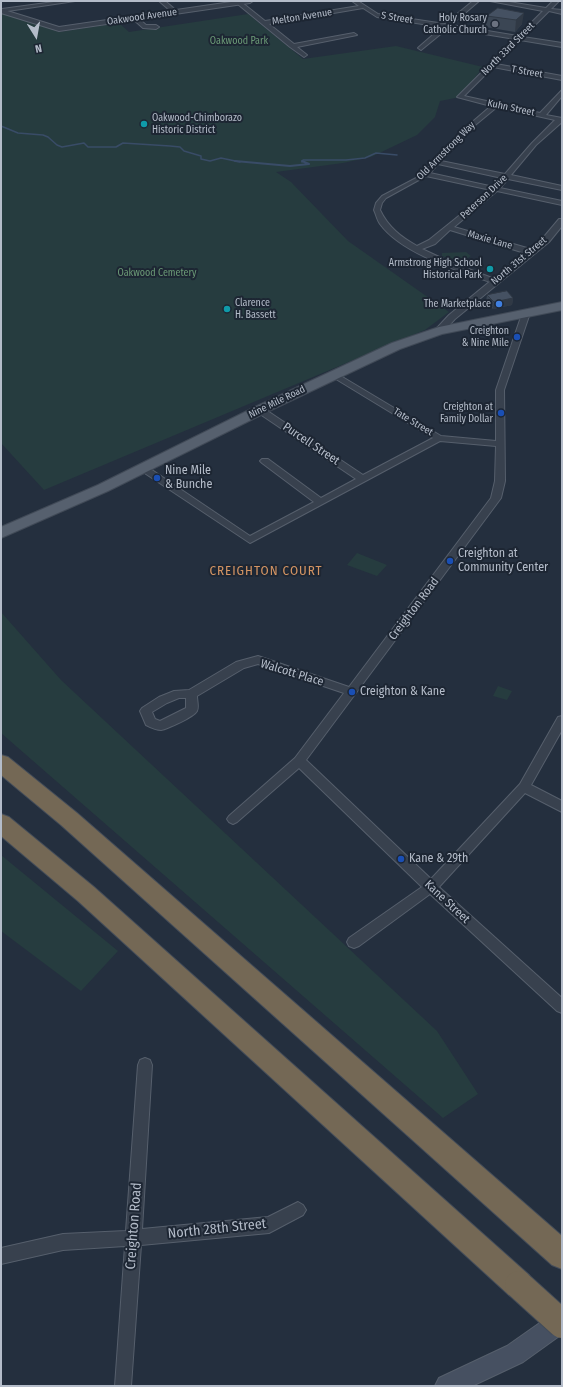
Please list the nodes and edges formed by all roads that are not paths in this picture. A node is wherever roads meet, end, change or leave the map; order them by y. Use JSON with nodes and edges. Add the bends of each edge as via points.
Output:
{"nodes":[{"id":1,"x":72,"y":1,"type":"edge"},
{"id":2,"x":162,"y":1,"type":"edge"},
{"id":3,"x":250,"y":1,"type":"edge"},
{"id":4,"x":355,"y":1,"type":"edge"},
{"id":5,"x":476,"y":1,"type":"edge"},
{"id":6,"x":493,"y":1,"type":"edge"},
{"id":7,"x":556,"y":1,"type":"edge"},
{"id":8,"x":238,"y":2,"type":"edge"},
{"id":9,"x":363,"y":7,"type":"junction"},
{"id":10,"x":548,"y":10,"type":"junction"},
{"id":11,"x":1,"y":11,"type":"edge"},
{"id":12,"x":175,"y":12,"type":"junction"},
{"id":13,"x":562,"y":12,"type":"edge"},
{"id":14,"x":134,"y":18,"type":"junction"},
{"id":15,"x":264,"y":23,"type":"junction"},
{"id":16,"x":447,"y":26,"type":"junction"},
{"id":17,"x":156,"y":27,"type":"dead end"},
{"id":18,"x":354,"y":35,"type":"dead end"},
{"id":19,"x":519,"y":38,"type":"junction"},
{"id":20,"x":562,"y":45,"type":"edge"},
{"id":21,"x":292,"y":46,"type":"junction"},
{"id":22,"x":421,"y":48,"type":"dead end"},
{"id":23,"x":304,"y":55,"type":"dead end"},
{"id":24,"x":491,"y":65,"type":"junction"},
{"id":25,"x":562,"y":78,"type":"edge"},
{"id":26,"x":562,"y":92,"type":"edge"},
{"id":27,"x":460,"y":97,"type":"joint"},
{"id":28,"x":496,"y":105,"type":"junction"},
{"id":29,"x":542,"y":115,"type":"junction"},
{"id":30,"x":561,"y":119,"type":"edge"},
{"id":31,"x":436,"y":162,"type":"junction"},
{"id":32,"x":424,"y":174,"type":"junction"},
{"id":33,"x":507,"y":176,"type":"junction"},
{"id":34,"x":562,"y":188,"type":"edge"},
{"id":35,"x":496,"y":189,"type":"junction"},
{"id":36,"x":562,"y":203,"type":"edge"},
{"id":37,"x":562,"y":221,"type":"edge"},
{"id":38,"x":450,"y":228,"type":"junction"},
{"id":39,"x":416,"y":249,"type":"junction"},
{"id":40,"x":531,"y":252,"type":"junction"},
{"id":41,"x":496,"y":281,"type":"junction"},
{"id":42,"x":562,"y":306,"type":"edge"},
{"id":43,"x":526,"y":314,"type":"junction"},
{"id":44,"x":439,"y":331,"type":"junction"},
{"id":45,"x":334,"y":374,"type":"junction"},
{"id":46,"x":260,"y":410,"type":"junction"},
{"id":47,"x":439,"y":438,"type":"junction"},
{"id":48,"x":500,"y":444,"type":"junction"},
{"id":49,"x":265,"y":461,"type":"dead end"},
{"id":50,"x":143,"y":468,"type":"junction"},
{"id":51,"x":362,"y":479,"type":"junction"},
{"id":52,"x":324,"y":499,"type":"junction"},
{"id":53,"x":2,"y":531,"type":"edge"},
{"id":54,"x":352,"y":692,"type":"junction"},
{"id":55,"x":191,"y":694,"type":"dead end"},
{"id":56,"x":562,"y":720,"type":"edge"},
{"id":57,"x":300,"y":761,"type":"junction"},
{"id":58,"x":1,"y":763,"type":"edge"},
{"id":59,"x":524,"y":787,"type":"junction"},
{"id":60,"x":562,"y":807,"type":"edge"},
{"id":61,"x":233,"y":819,"type":"dead end"},
{"id":62,"x":1,"y":824,"type":"edge"},
{"id":63,"x":431,"y":887,"type":"junction"},
{"id":64,"x":354,"y":942,"type":"dead end"},
{"id":65,"x":562,"y":1007,"type":"edge"},
{"id":66,"x":145,"y":1065,"type":"dead end"},
{"id":67,"x":298,"y":1210,"type":"dead end"},
{"id":68,"x":133,"y":1238,"type":"junction"},
{"id":69,"x":559,"y":1253,"type":"edge"},
{"id":70,"x":1,"y":1256,"type":"edge"},
{"id":71,"x":562,"y":1320,"type":"edge"},
{"id":72,"x":562,"y":1324,"type":"edge"},
{"id":73,"x":123,"y":1386,"type":"edge"},
{"id":74,"x":447,"y":1386,"type":"edge"}],
"edges":[{"from":1,"to":11,"type":"street"},
{"from":2,"to":12,"type":"street"},
{"from":3,"to":8,"type":"street","name":"Oakwood Avenue"},
{"from":4,"to":9,"type":"street","name":"S Street"},
{"from":5,"to":16,"type":"street"},
{"from":6,"to":10,"type":"street"},
{"from":7,"to":10,"type":"street","name":"North 33rd Street"},
{"from":8,"to":12,"type":"street","name":"Oakwood Avenue"},
{"from":8,"to":15,"type":"street"},
{"from":9,"to":15,"type":"street","name":"Melton Avenue"},
{"from":9,"to":16,"type":"street","name":"S Street","via":[[376,15]]},
{"from":10,"to":13,"type":"street"},
{"from":10,"to":19,"type":"street","name":"North 33rd Street"},
{"from":11,"to":14,"type":"street","name":"Oakwood Avenue","via":[[59,29]]},
{"from":12,"to":14,"type":"street","name":"Oakwood Avenue"},
{"from":14,"to":17,"type":"street","via":[[144,27]]},
{"from":15,"to":21,"type":"street"},
{"from":16,"to":19,"type":"street","name":"S Street"},
{"from":16,"to":22,"type":"street"},
{"from":18,"to":21,"type":"street"},
{"from":19,"to":20,"type":"street","name":"S Street"},
{"from":19,"to":24,"type":"street","name":"North 33rd Street"},
{"from":21,"to":23,"type":"street"},
{"from":24,"to":25,"type":"street","name":"T Street"},
{"from":24,"to":27,"type":"street","name":"North 33rd Street"},
{"from":26,"to":29,"type":"street"},
{"from":27,"to":28,"type":"street","name":"Kuhn Street"},
{"from":28,"to":29,"type":"street","name":"Kuhn Street"},
{"from":28,"to":31,"type":"street","name":"Old Armstrong Way","via":[[472,124]]},
{"from":29,"to":30,"type":"street","name":"Kuhn Street"},
{"from":30,"to":33,"type":"street","name":"Peterson Drive","via":[[534,144]]},
{"from":31,"to":32,"type":"street","name":"Old Armstrong Way"},
{"from":31,"to":33,"type":"street"},
{"from":32,"to":35,"type":"street"},
{"from":32,"to":39,"type":"street","name":"Old Armstrong Way","via":[[420,179],[384,197],[377,210],[380,219],[392,231]]},
{"from":33,"to":34,"type":"street"},
{"from":33,"to":35,"type":"street","name":"Peterson Drive"},
{"from":35,"to":36,"type":"street"},
{"from":35,"to":38,"type":"street","name":"Peterson Drive"},
{"from":37,"to":40,"type":"street","name":"North 31st Street","via":[[546,240]]},
{"from":38,"to":39,"type":"street","name":"Peterson Drive","via":[[432,242]]},
{"from":38,"to":40,"type":"street","name":"Maxie Lane"},
{"from":39,"to":41,"type":"street","name":"Old Armstrong Way","via":[[447,264]]},
{"from":40,"to":41,"type":"street","name":"North 31st Street"},
{"from":41,"to":44,"type":"street","name":"North 31st Street"},
{"from":42,"to":43,"type":"main road","name":"Nine Mile Road"},
{"from":43,"to":44,"type":"main road","name":"Nine Mile Road"},
{"from":43,"to":48,"type":"street","name":"Creighton Road","via":[[500,390]]},
{"from":44,"to":45,"type":"main road","name":"Nine Mile Road","via":[[386,350]]},
{"from":45,"to":46,"type":"main road","name":"Nine Mile Road"},
{"from":45,"to":47,"type":"street","name":"Tate Street"},
{"from":46,"to":50,"type":"main road","name":"Nine Mile Road"},
{"from":46,"to":51,"type":"street","name":"Purcell Street"},
{"from":47,"to":48,"type":"street","name":"Tate Street"},
{"from":47,"to":51,"type":"street"},
{"from":48,"to":54,"type":"street","name":"Creighton Road","via":[[500,481],[496,498]]},
{"from":49,"to":52,"type":"street"},
{"from":50,"to":52,"type":"street","via":[[250,540]]},
{"from":50,"to":53,"type":"main road","name":"Nine Mile Road"},
{"from":51,"to":52,"type":"street"},
{"from":54,"to":55,"type":"street","name":"Walcott Place","via":[[258,660],[240,665]]},
{"from":54,"to":57,"type":"street","name":"Creighton Road"},
{"from":56,"to":59,"type":"street"},
{"from":57,"to":61,"type":"street","name":"Creighton Road"},
{"from":57,"to":63,"type":"street","name":"Kane Street"},
{"from":58,"to":69,"type":"highway","via":[[69,819]]},
{"from":59,"to":60,"type":"street"},
{"from":59,"to":63,"type":"street"},
{"from":62,"to":72,"type":"highway","bridge":true,"via":[[92,900]]},
{"from":63,"to":64,"type":"street"},
{"from":63,"to":65,"type":"street","name":"Kane Street"},
{"from":66,"to":68,"type":"street","name":"Creighton Road"},
{"from":67,"to":68,"type":"street","name":"North 28th Street","via":[[269,1225]]},
{"from":68,"to":70,"type":"street","name":"North 28th Street","via":[[63,1242]]},
{"from":68,"to":73,"type":"street","name":"Creighton Road"},
{"from":71,"to":74,"type":"main road","via":[[515,1354]]}]}
